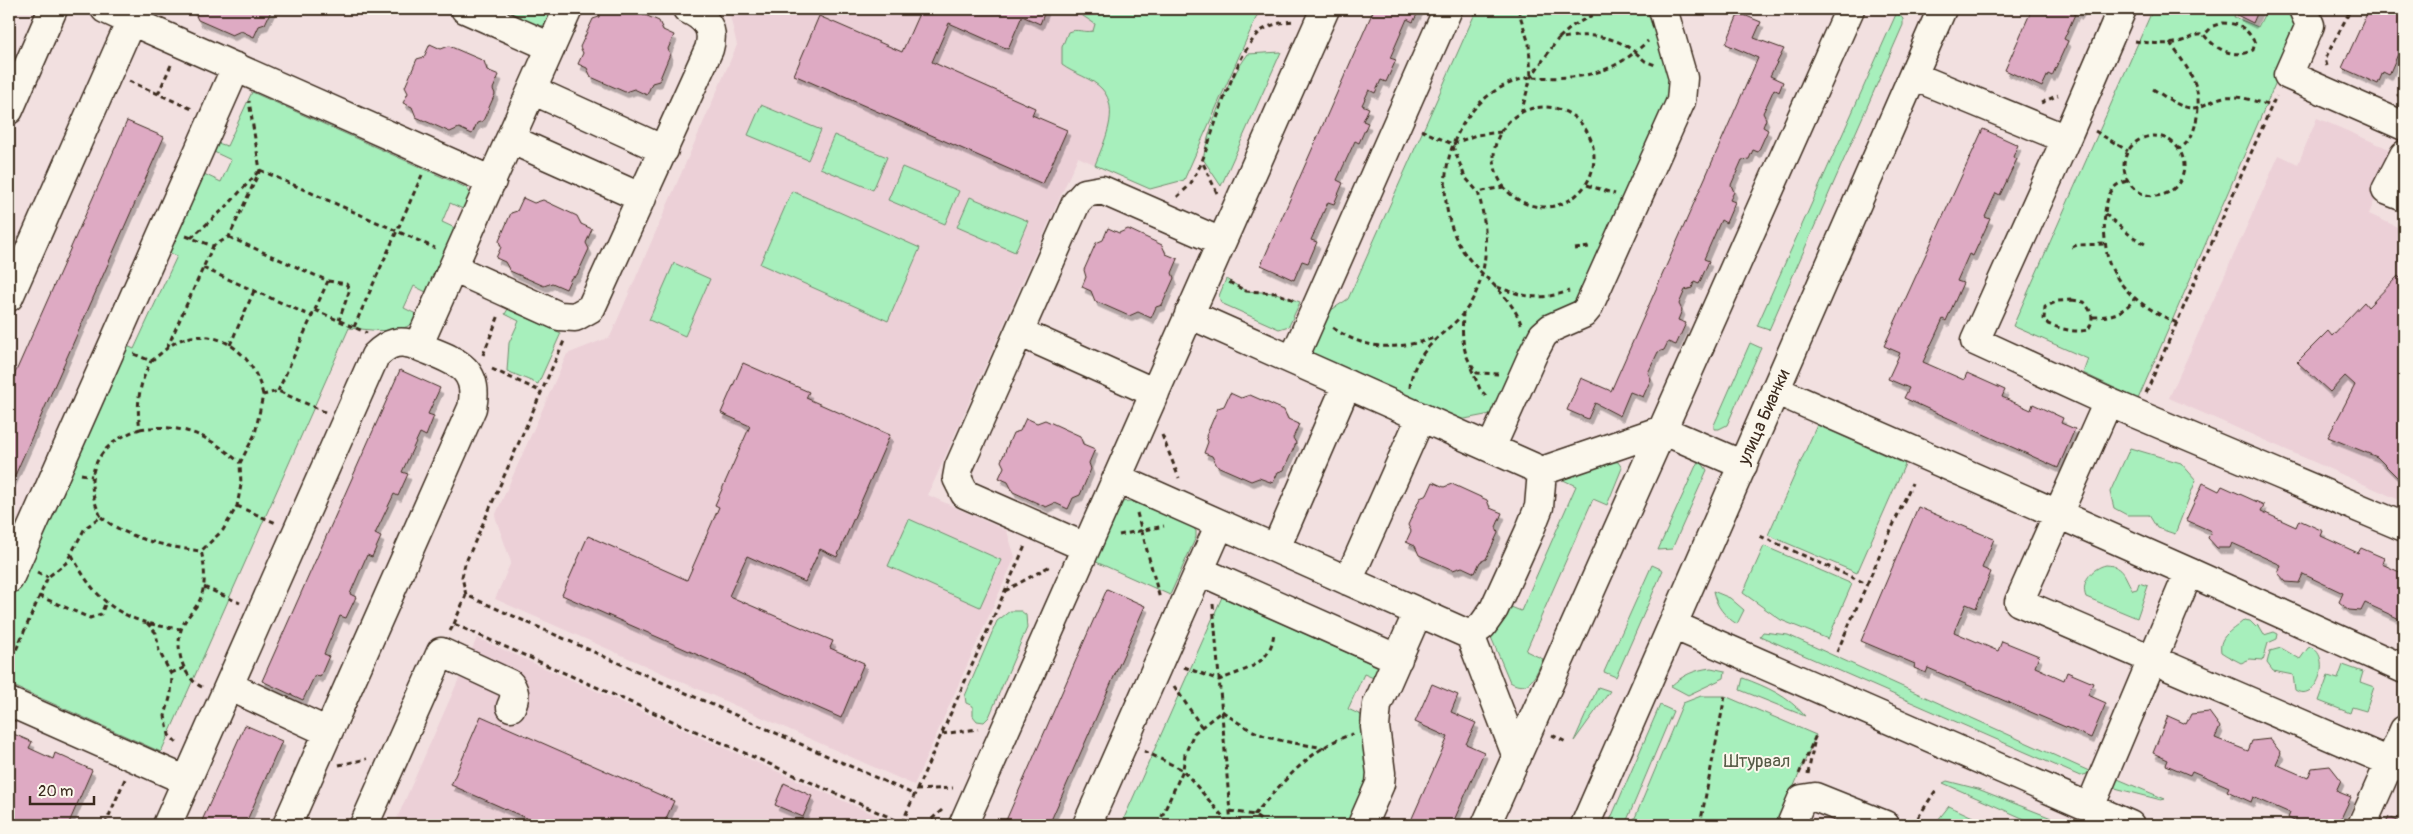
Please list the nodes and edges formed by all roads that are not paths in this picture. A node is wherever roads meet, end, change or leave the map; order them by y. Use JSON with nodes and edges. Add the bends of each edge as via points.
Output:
{"nodes":[{"id":1,"x":53,"y":9,"type":"edge"},
{"id":2,"x":105,"y":9,"type":"edge"},
{"id":3,"x":465,"y":9,"type":"edge"},
{"id":4,"x":568,"y":9,"type":"edge"},
{"id":5,"x":687,"y":9,"type":"edge"},
{"id":6,"x":1325,"y":9,"type":"edge"},
{"id":7,"x":1448,"y":9,"type":"edge"},
{"id":8,"x":1663,"y":9,"type":"edge"},
{"id":9,"x":1850,"y":9,"type":"edge"},
{"id":10,"x":2122,"y":9,"type":"edge"},
{"id":11,"x":2303,"y":9,"type":"edge"},
{"id":12,"x":1937,"y":10,"type":"edge"},
{"id":13,"x":134,"y":15,"type":"edge"},
{"id":14,"x":551,"y":47,"type":"junction"},
{"id":15,"x":240,"y":69,"type":"junction"},
{"id":16,"x":1913,"y":76,"type":"junction"},
{"id":17,"x":532,"y":90,"type":"junction"},
{"id":18,"x":9,"y":110,"type":"edge"},
{"id":19,"x":2404,"y":126,"type":"edge"},
{"id":20,"x":510,"y":139,"type":"junction"},
{"id":21,"x":2066,"y":139,"type":"junction"},
{"id":22,"x":664,"y":150,"type":"junction"},
{"id":23,"x":2404,"y":154,"type":"edge"},
{"id":24,"x":492,"y":181,"type":"junction"},
{"id":25,"x":2404,"y":197,"type":"edge"},
{"id":26,"x":642,"y":198,"type":"junction"},
{"id":27,"x":1221,"y":242,"type":"junction"},
{"id":28,"x":455,"y":263,"type":"junction"},
{"id":29,"x":9,"y":297,"type":"edge"},
{"id":30,"x":1189,"y":314,"type":"junction"},
{"id":31,"x":1019,"y":332,"type":"junction"},
{"id":32,"x":418,"y":346,"type":"junction"},
{"id":33,"x":1293,"y":360,"type":"junction"},
{"id":34,"x":1347,"y":384,"type":"junction"},
{"id":35,"x":1775,"y":390,"type":"junction"},
{"id":36,"x":1155,"y":392,"type":"junction"},
{"id":37,"x":2108,"y":402,"type":"junction"},
{"id":38,"x":1417,"y":416,"type":"junction"},
{"id":39,"x":1662,"y":430,"type":"junction"},
{"id":40,"x":1491,"y":448,"type":"junction"},
{"id":41,"x":1743,"y":465,"type":"junction"},
{"id":42,"x":1542,"y":471,"type":"junction"},
{"id":43,"x":1117,"y":478,"type":"junction"},
{"id":44,"x":2058,"y":514,"type":"junction"},
{"id":45,"x":1220,"y":524,"type":"junction"},
{"id":46,"x":2404,"y":527,"type":"edge"},
{"id":47,"x":1086,"y":547,"type":"junction"},
{"id":48,"x":1276,"y":548,"type":"junction"},
{"id":49,"x":1200,"y":571,"type":"junction"},
{"id":50,"x":2189,"y":572,"type":"junction"},
{"id":51,"x":9,"y":579,"type":"edge"},
{"id":52,"x":1348,"y":581,"type":"junction"},
{"id":53,"x":1418,"y":612,"type":"junction"},
{"id":54,"x":1673,"y":625,"type":"junction"},
{"id":55,"x":1470,"y":635,"type":"junction"},
{"id":56,"x":1398,"y":659,"type":"junction"},
{"id":57,"x":2154,"y":660,"type":"junction"},
{"id":58,"x":2404,"y":669,"type":"edge"},
{"id":59,"x":229,"y":686,"type":"junction"},
{"id":60,"x":9,"y":702,"type":"edge"},
{"id":61,"x":511,"y":707,"type":"dead end"},
{"id":62,"x":2404,"y":730,"type":"edge"},
{"id":63,"x":328,"y":732,"type":"junction"},
{"id":64,"x":1517,"y":756,"type":"junction"},
{"id":65,"x":2397,"y":765,"type":"edge"},
{"id":66,"x":187,"y":781,"type":"junction"},
{"id":67,"x":2090,"y":807,"type":"junction"},
{"id":68,"x":167,"y":825,"type":"edge"},
{"id":69,"x":287,"y":825,"type":"edge"},
{"id":70,"x":364,"y":825,"type":"edge"},
{"id":71,"x":963,"y":825,"type":"edge"},
{"id":72,"x":1087,"y":825,"type":"edge"},
{"id":73,"x":1362,"y":825,"type":"edge"},
{"id":74,"x":1486,"y":825,"type":"edge"},
{"id":75,"x":1584,"y":825,"type":"edge"},
{"id":76,"x":1791,"y":825,"type":"edge"},
{"id":77,"x":1885,"y":825,"type":"edge"},
{"id":78,"x":2130,"y":825,"type":"edge"},
{"id":79,"x":2362,"y":825,"type":"edge"}],
"edges":[{"from":1,"to":18,"type":"street"},
{"from":2,"to":13,"type":"street"},
{"from":3,"to":14,"type":"street"},
{"from":4,"to":14,"type":"street"},
{"from":5,"to":22,"type":"street","via":[[701,15],[707,22],[712,40]]},
{"from":6,"to":27,"type":"street"},
{"from":7,"to":33,"type":"street"},
{"from":8,"to":40,"type":"street","via":[[1684,87],[1681,101],[1588,308],[1543,336]]},
{"from":9,"to":39,"type":"street"},
{"from":10,"to":21,"type":"street"},
{"from":11,"to":19,"type":"street","via":[[2310,24],[2288,75]]},
{"from":12,"to":16,"type":"street","name":"улица Бианки"},
{"from":13,"to":15,"type":"street","via":[[181,43]]},
{"from":13,"to":29,"type":"street"},
{"from":14,"to":17,"type":"street"},
{"from":15,"to":24,"type":"street"},
{"from":15,"to":51,"type":"street","via":[[213,118]]},
{"from":16,"to":21,"type":"street"},
{"from":16,"to":35,"type":"street","name":"улица Бианки"},
{"from":17,"to":20,"type":"street"},
{"from":17,"to":22,"type":"street"},
{"from":20,"to":24,"type":"street"},
{"from":20,"to":26,"type":"street"},
{"from":21,"to":37,"type":"street","via":[[1975,341]]},
{"from":22,"to":26,"type":"street"},
{"from":23,"to":25,"type":"street","via":[[2386,190]]},
{"from":24,"to":28,"type":"street"},
{"from":26,"to":28,"type":"street","via":[[591,308],[575,317],[559,316],[509,294]]},
{"from":27,"to":30,"type":"street"},
{"from":27,"to":31,"type":"street","via":[[1102,190],[1085,192],[1076,203]]},
{"from":28,"to":32,"type":"street"},
{"from":30,"to":33,"type":"street"},
{"from":30,"to":36,"type":"street"},
{"from":31,"to":36,"type":"street"},
{"from":31,"to":47,"type":"street","via":[[957,478],[965,494]]},
{"from":32,"to":59,"type":"street","via":[[398,342],[383,347],[375,356]]},
{"from":32,"to":63,"type":"street","via":[[453,361],[470,374],[475,392],[472,408]]},
{"from":33,"to":34,"type":"street"},
{"from":34,"to":38,"type":"street"},
{"from":34,"to":48,"type":"street"},
{"from":35,"to":41,"type":"street","name":"улица Бианки"},
{"from":35,"to":44,"type":"street"},
{"from":36,"to":43,"type":"street"},
{"from":37,"to":44,"type":"street"},
{"from":37,"to":46,"type":"street"},
{"from":38,"to":40,"type":"street"},
{"from":38,"to":52,"type":"street"},
{"from":39,"to":41,"type":"street"},
{"from":39,"to":42,"type":"street"},
{"from":39,"to":64,"type":"street"},
{"from":40,"to":42,"type":"street"},
{"from":41,"to":54,"type":"street","name":"улица Бианки"},
{"from":42,"to":55,"type":"street","via":[[1539,507],[1525,540],[1494,609],[1482,626]]},
{"from":43,"to":45,"type":"street"},
{"from":43,"to":47,"type":"street"},
{"from":44,"to":50,"type":"street"},
{"from":44,"to":57,"type":"street","via":[[2019,602]]},
{"from":45,"to":48,"type":"street"},
{"from":45,"to":49,"type":"street"},
{"from":47,"to":71,"type":"street"},
{"from":48,"to":52,"type":"street"},
{"from":49,"to":56,"type":"street"},
{"from":49,"to":72,"type":"street"},
{"from":50,"to":57,"type":"street"},
{"from":50,"to":58,"type":"street"},
{"from":52,"to":53,"type":"street"},
{"from":53,"to":55,"type":"street"},
{"from":53,"to":56,"type":"street"},
{"from":54,"to":67,"type":"street"},
{"from":54,"to":75,"type":"street","name":"улица Бианки"},
{"from":55,"to":64,"type":"street"},
{"from":56,"to":73,"type":"street","via":[[1377,705],[1375,726],[1380,784]]},
{"from":57,"to":65,"type":"street"},
{"from":57,"to":67,"type":"street"},
{"from":59,"to":63,"type":"street"},
{"from":59,"to":66,"type":"street"},
{"from":60,"to":66,"type":"street"},
{"from":61,"to":70,"type":"street","via":[[515,699],[510,684],[441,652]]},
{"from":62,"to":65,"type":"street"},
{"from":63,"to":69,"type":"street"},
{"from":64,"to":74,"type":"street"},
{"from":65,"to":79,"type":"street"},
{"from":66,"to":68,"type":"street"},
{"from":67,"to":78,"type":"street"},
{"from":76,"to":77,"type":"street","via":[[1802,799],[1815,797]]}]}
